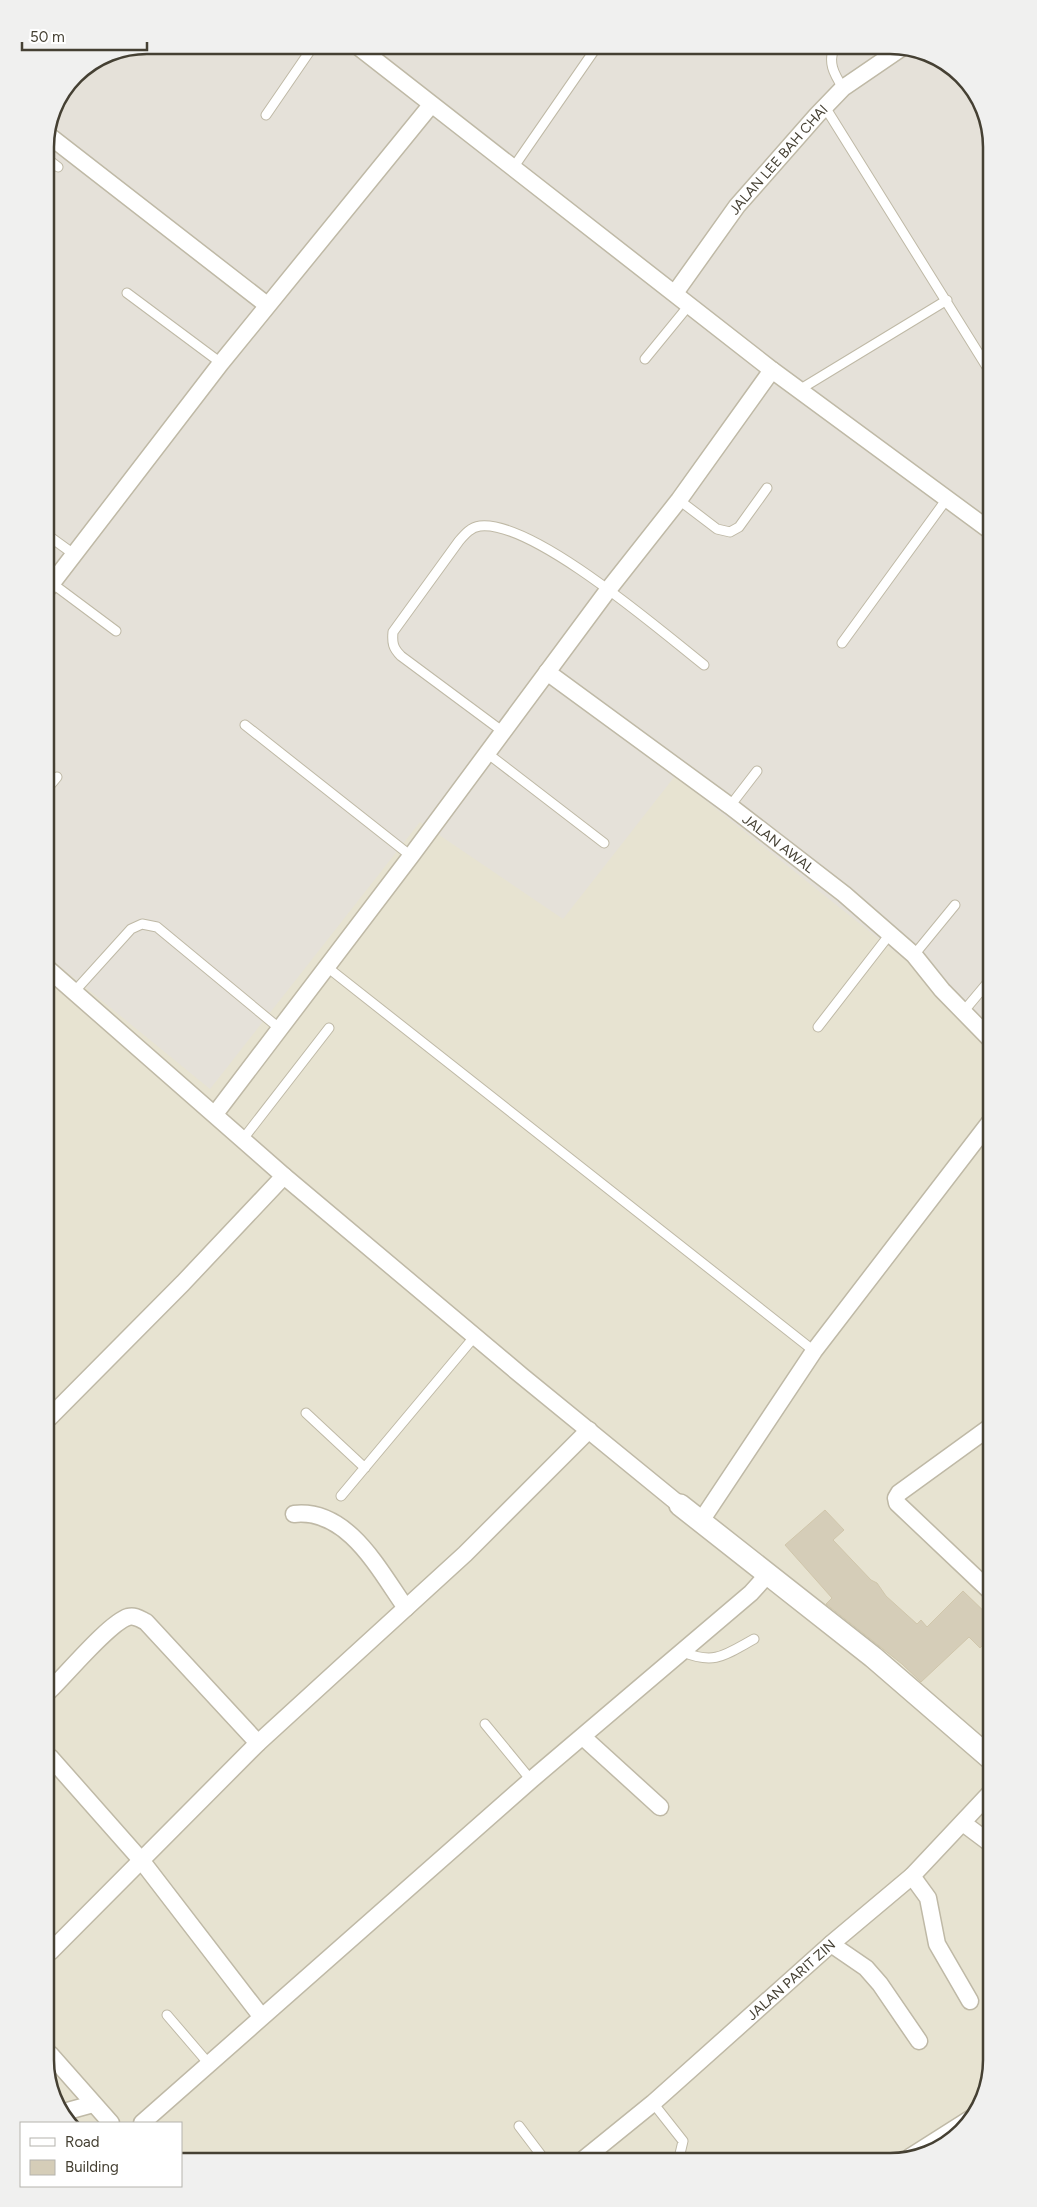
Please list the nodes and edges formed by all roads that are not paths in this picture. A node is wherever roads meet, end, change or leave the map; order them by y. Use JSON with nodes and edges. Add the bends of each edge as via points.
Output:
{"nodes":[{"id":1,"x":308,"y":54,"type":"edge"},
{"id":2,"x":367,"y":54,"type":"edge"},
{"id":3,"x":592,"y":54,"type":"edge"},
{"id":4,"x":833,"y":54,"type":"edge"},
{"id":5,"x":893,"y":54,"type":"edge"},
{"id":6,"x":843,"y":88,"type":"junction"},
{"id":7,"x":431,"y":105,"type":"junction"},
{"id":8,"x":825,"y":107,"type":"junction"},
{"id":9,"x":266,"y":115,"type":"dead end"},
{"id":10,"x":54,"y":140,"type":"edge"},
{"id":11,"x":54,"y":164,"type":"edge"},
{"id":12,"x":58,"y":167,"type":"dead end"},
{"id":13,"x":513,"y":168,"type":"junction"},
{"id":14,"x":127,"y":293,"type":"dead end"},
{"id":15,"x":675,"y":293,"type":"junction"},
{"id":16,"x":946,"y":300,"type":"junction"},
{"id":17,"x":690,"y":304,"type":"junction"},
{"id":18,"x":267,"y":305,"type":"junction"},
{"id":19,"x":645,"y":359,"type":"dead end"},
{"id":20,"x":983,"y":360,"type":"edge"},
{"id":21,"x":221,"y":363,"type":"junction"},
{"id":22,"x":772,"y":370,"type":"junction"},
{"id":23,"x":799,"y":390,"type":"junction"},
{"id":24,"x":767,"y":488,"type":"dead end"},
{"id":25,"x":679,"y":500,"type":"junction"},
{"id":26,"x":946,"y":500,"type":"junction"},
{"id":27,"x":983,"y":526,"type":"edge"},
{"id":28,"x":54,"y":540,"type":"edge"},
{"id":29,"x":75,"y":555,"type":"junction"},
{"id":30,"x":54,"y":583,"type":"edge"},
{"id":31,"x":608,"y":590,"type":"junction"},
{"id":32,"x":54,"y":591,"type":"edge"},
{"id":33,"x":116,"y":630,"type":"dead end"},
{"id":34,"x":842,"y":643,"type":"dead end"},
{"id":35,"x":704,"y":665,"type":"dead end"},
{"id":36,"x":547,"y":672,"type":"junction"},
{"id":37,"x":245,"y":725,"type":"dead end"},
{"id":38,"x":502,"y":731,"type":"junction"},
{"id":39,"x":487,"y":753,"type":"junction"},
{"id":40,"x":757,"y":770,"type":"dead end"},
{"id":41,"x":56,"y":777,"type":"dead end"},
{"id":42,"x":54,"y":780,"type":"edge"},
{"id":43,"x":730,"y":806,"type":"junction"},
{"id":44,"x":604,"y":843,"type":"dead end"},
{"id":45,"x":411,"y":856,"type":"junction"},
{"id":46,"x":955,"y":905,"type":"dead end"},
{"id":47,"x":890,"y":934,"type":"junction"},
{"id":48,"x":914,"y":955,"type":"junction"},
{"id":49,"x":327,"y":967,"type":"junction"},
{"id":50,"x":54,"y":974,"type":"edge"},
{"id":51,"x":983,"y":988,"type":"edge"},
{"id":52,"x":74,"y":992,"type":"junction"},
{"id":53,"x":963,"y":1012,"type":"junction"},
{"id":54,"x":818,"y":1027,"type":"dead end"},
{"id":55,"x":279,"y":1028,"type":"junction"},
{"id":56,"x":329,"y":1028,"type":"dead end"},
{"id":57,"x":983,"y":1032,"type":"edge"},
{"id":58,"x":215,"y":1114,"type":"junction"},
{"id":59,"x":983,"y":1131,"type":"edge"},
{"id":60,"x":243,"y":1139,"type":"junction"},
{"id":61,"x":284,"y":1176,"type":"junction"},
{"id":62,"x":475,"y":1336,"type":"junction"},
{"id":63,"x":811,"y":1349,"type":"junction"},
{"id":64,"x":54,"y":1413,"type":"edge"},
{"id":65,"x":306,"y":1413,"type":"dead end"},
{"id":66,"x":589,"y":1430,"type":"junction"},
{"id":67,"x":983,"y":1432,"type":"edge"},
{"id":68,"x":365,"y":1468,"type":"junction"},
{"id":69,"x":341,"y":1496,"type":"dead end"},
{"id":70,"x":689,"y":1512,"type":"junction"},
{"id":71,"x":294,"y":1514,"type":"dead end"},
{"id":72,"x":759,"y":1584,"type":"junction"},
{"id":73,"x":983,"y":1584,"type":"edge"},
{"id":74,"x":406,"y":1608,"type":"junction"},
{"id":75,"x":754,"y":1639,"type":"dead end"},
{"id":76,"x":683,"y":1652,"type":"junction"},
{"id":77,"x":54,"y":1686,"type":"edge"},
{"id":78,"x":485,"y":1724,"type":"dead end"},
{"id":79,"x":583,"y":1737,"type":"junction"},
{"id":80,"x":258,"y":1743,"type":"junction"},
{"id":81,"x":983,"y":1752,"type":"edge"},
{"id":82,"x":54,"y":1762,"type":"edge"},
{"id":83,"x":531,"y":1780,"type":"junction"},
{"id":84,"x":983,"y":1801,"type":"edge"},
{"id":85,"x":660,"y":1807,"type":"dead end"},
{"id":86,"x":963,"y":1823,"type":"junction"},
{"id":87,"x":983,"y":1838,"type":"edge"},
{"id":88,"x":141,"y":1860,"type":"junction"},
{"id":89,"x":912,"y":1876,"type":"junction"},
{"id":90,"x":831,"y":1944,"type":"junction"},
{"id":91,"x":54,"y":1948,"type":"edge"},
{"id":92,"x":970,"y":2002,"type":"dead end"},
{"id":93,"x":167,"y":2015,"type":"dead end"},
{"id":94,"x":261,"y":2016,"type":"junction"},
{"id":95,"x":919,"y":2041,"type":"dead end"},
{"id":96,"x":54,"y":2059,"type":"edge"},
{"id":97,"x":209,"y":2064,"type":"junction"},
{"id":98,"x":653,"y":2103,"type":"junction"},
{"id":99,"x":93,"y":2104,"type":"junction"},
{"id":100,"x":69,"y":2111,"type":"edge"},
{"id":101,"x":110,"y":2122,"type":"edge"},
{"id":102,"x":143,"y":2122,"type":"edge"},
{"id":103,"x":519,"y":2126,"type":"dead end"},
{"id":104,"x":950,"y":2132,"type":"edge"},
{"id":105,"x":930,"y":2144,"type":"edge"},
{"id":106,"x":539,"y":2153,"type":"edge"},
{"id":107,"x":591,"y":2153,"type":"edge"},
{"id":108,"x":679,"y":2153,"type":"edge"}],
"edges":[{"from":1,"to":9,"type":"lane"},
{"from":2,"to":7,"type":"street"},
{"from":3,"to":13,"type":"lane"},
{"from":4,"to":6,"type":"lane","via":[[833,72]]},
{"from":5,"to":6,"type":"street","name":"JALAN LEE BAH CHAI"},
{"from":6,"to":8,"type":"street","name":"JALAN LEE BAH CHAI"},
{"from":7,"to":13,"type":"street"},
{"from":7,"to":18,"type":"street"},
{"from":8,"to":15,"type":"street","name":"JALAN LEE BAH CHAI","via":[[737,206]]},
{"from":8,"to":16,"type":"lane"},
{"from":10,"to":18,"type":"street"},
{"from":11,"to":12,"type":"lane"},
{"from":13,"to":15,"type":"street"},
{"from":14,"to":21,"type":"lane"},
{"from":15,"to":17,"type":"street"},
{"from":16,"to":20,"type":"lane"},
{"from":16,"to":23,"type":"lane"},
{"from":17,"to":19,"type":"lane"},
{"from":17,"to":22,"type":"street"},
{"from":18,"to":21,"type":"street"},
{"from":21,"to":29,"type":"street"},
{"from":22,"to":23,"type":"street"},
{"from":22,"to":25,"type":"street"},
{"from":23,"to":26,"type":"street"},
{"from":24,"to":25,"type":"lane","via":[[739,527],[730,532],[717,529]]},
{"from":25,"to":31,"type":"street"},
{"from":26,"to":27,"type":"street"},
{"from":26,"to":34,"type":"lane"},
{"from":28,"to":29,"type":"lane"},
{"from":29,"to":30,"type":"street"},
{"from":31,"to":35,"type":"lane"},
{"from":31,"to":36,"type":"street"},
{"from":31,"to":38,"type":"lane","via":[[564,559],[506,529],[480,526],[467,531],[459,541],[393,632],[392,643],[394,650]]},
{"from":32,"to":33,"type":"lane"},
{"from":36,"to":38,"type":"street"},
{"from":36,"to":43,"type":"street","name":"JALAN AWAL"},
{"from":37,"to":45,"type":"lane"},
{"from":38,"to":39,"type":"street"},
{"from":39,"to":44,"type":"lane"},
{"from":39,"to":45,"type":"street"},
{"from":40,"to":43,"type":"lane"},
{"from":41,"to":42,"type":"lane"},
{"from":43,"to":47,"type":"street","name":"JALAN AWAL"},
{"from":45,"to":49,"type":"street"},
{"from":46,"to":48,"type":"lane"},
{"from":47,"to":48,"type":"street","name":"JALAN AWAL"},
{"from":47,"to":54,"type":"lane"},
{"from":48,"to":53,"type":"street","name":"JALAN AWAL"},
{"from":49,"to":55,"type":"street"},
{"from":49,"to":63,"type":"lane"},
{"from":50,"to":52,"type":"street"},
{"from":51,"to":53,"type":"lane"},
{"from":52,"to":55,"type":"lane","via":[[131,929],[142,924],[157,927]]},
{"from":52,"to":58,"type":"street"},
{"from":53,"to":57,"type":"street","name":"JALAN AWAL"},
{"from":55,"to":58,"type":"street"},
{"from":56,"to":60,"type":"lane"},
{"from":58,"to":60,"type":"street"},
{"from":59,"to":63,"type":"street"},
{"from":60,"to":61,"type":"street"},
{"from":61,"to":62,"type":"street"},
{"from":61,"to":64,"type":"street"},
{"from":62,"to":66,"type":"street"},
{"from":62,"to":68,"type":"lane"},
{"from":63,"to":70,"type":"street"},
{"from":65,"to":68,"type":"lane"},
{"from":66,"to":70,"type":"street"},
{"from":66,"to":74,"type":"street"},
{"from":67,"to":73,"type":"street","via":[[896,1498],[897,1503]]},
{"from":68,"to":69,"type":"lane"},
{"from":70,"to":72,"type":"street"},
{"from":71,"to":74,"type":"street","via":[[309,1512],[326,1517],[343,1528],[366,1553]]},
{"from":72,"to":76,"type":"street"},
{"from":72,"to":81,"type":"street","via":[[915,1691]]},
{"from":74,"to":80,"type":"street"},
{"from":75,"to":76,"type":"lane","via":[[714,1659],[698,1658]]},
{"from":76,"to":79,"type":"street"},
{"from":77,"to":80,"type":"street","via":[[113,1626],[130,1616],[137,1617],[146,1622]]},
{"from":78,"to":83,"type":"lane"},
{"from":79,"to":83,"type":"street"},
{"from":79,"to":85,"type":"street"},
{"from":80,"to":88,"type":"street"},
{"from":82,"to":88,"type":"street"},
{"from":83,"to":94,"type":"street"},
{"from":84,"to":86,"type":"street","name":"JALAN PARIT ZIN"},
{"from":86,"to":87,"type":"street"},
{"from":86,"to":89,"type":"street","name":"JALAN PARIT ZIN"},
{"from":88,"to":91,"type":"street"},
{"from":88,"to":94,"type":"street"},
{"from":89,"to":90,"type":"street","name":"JALAN PARIT ZIN"},
{"from":89,"to":92,"type":"street","via":[[928,1898],[937,1944]]},
{"from":90,"to":95,"type":"street","via":[[866,1968]]},
{"from":90,"to":98,"type":"street","name":"JALAN PARIT ZIN"},
{"from":93,"to":97,"type":"lane"},
{"from":94,"to":97,"type":"street"},
{"from":96,"to":99,"type":"street"},
{"from":97,"to":102,"type":"street"},
{"from":98,"to":107,"type":"street","name":"JALAN PARIT ZIN"},
{"from":98,"to":108,"type":"lane","via":[[683,2141]]},
{"from":99,"to":100,"type":"street"},
{"from":99,"to":101,"type":"street"},
{"from":103,"to":106,"type":"lane"},
{"from":104,"to":105,"type":"street"}]}
